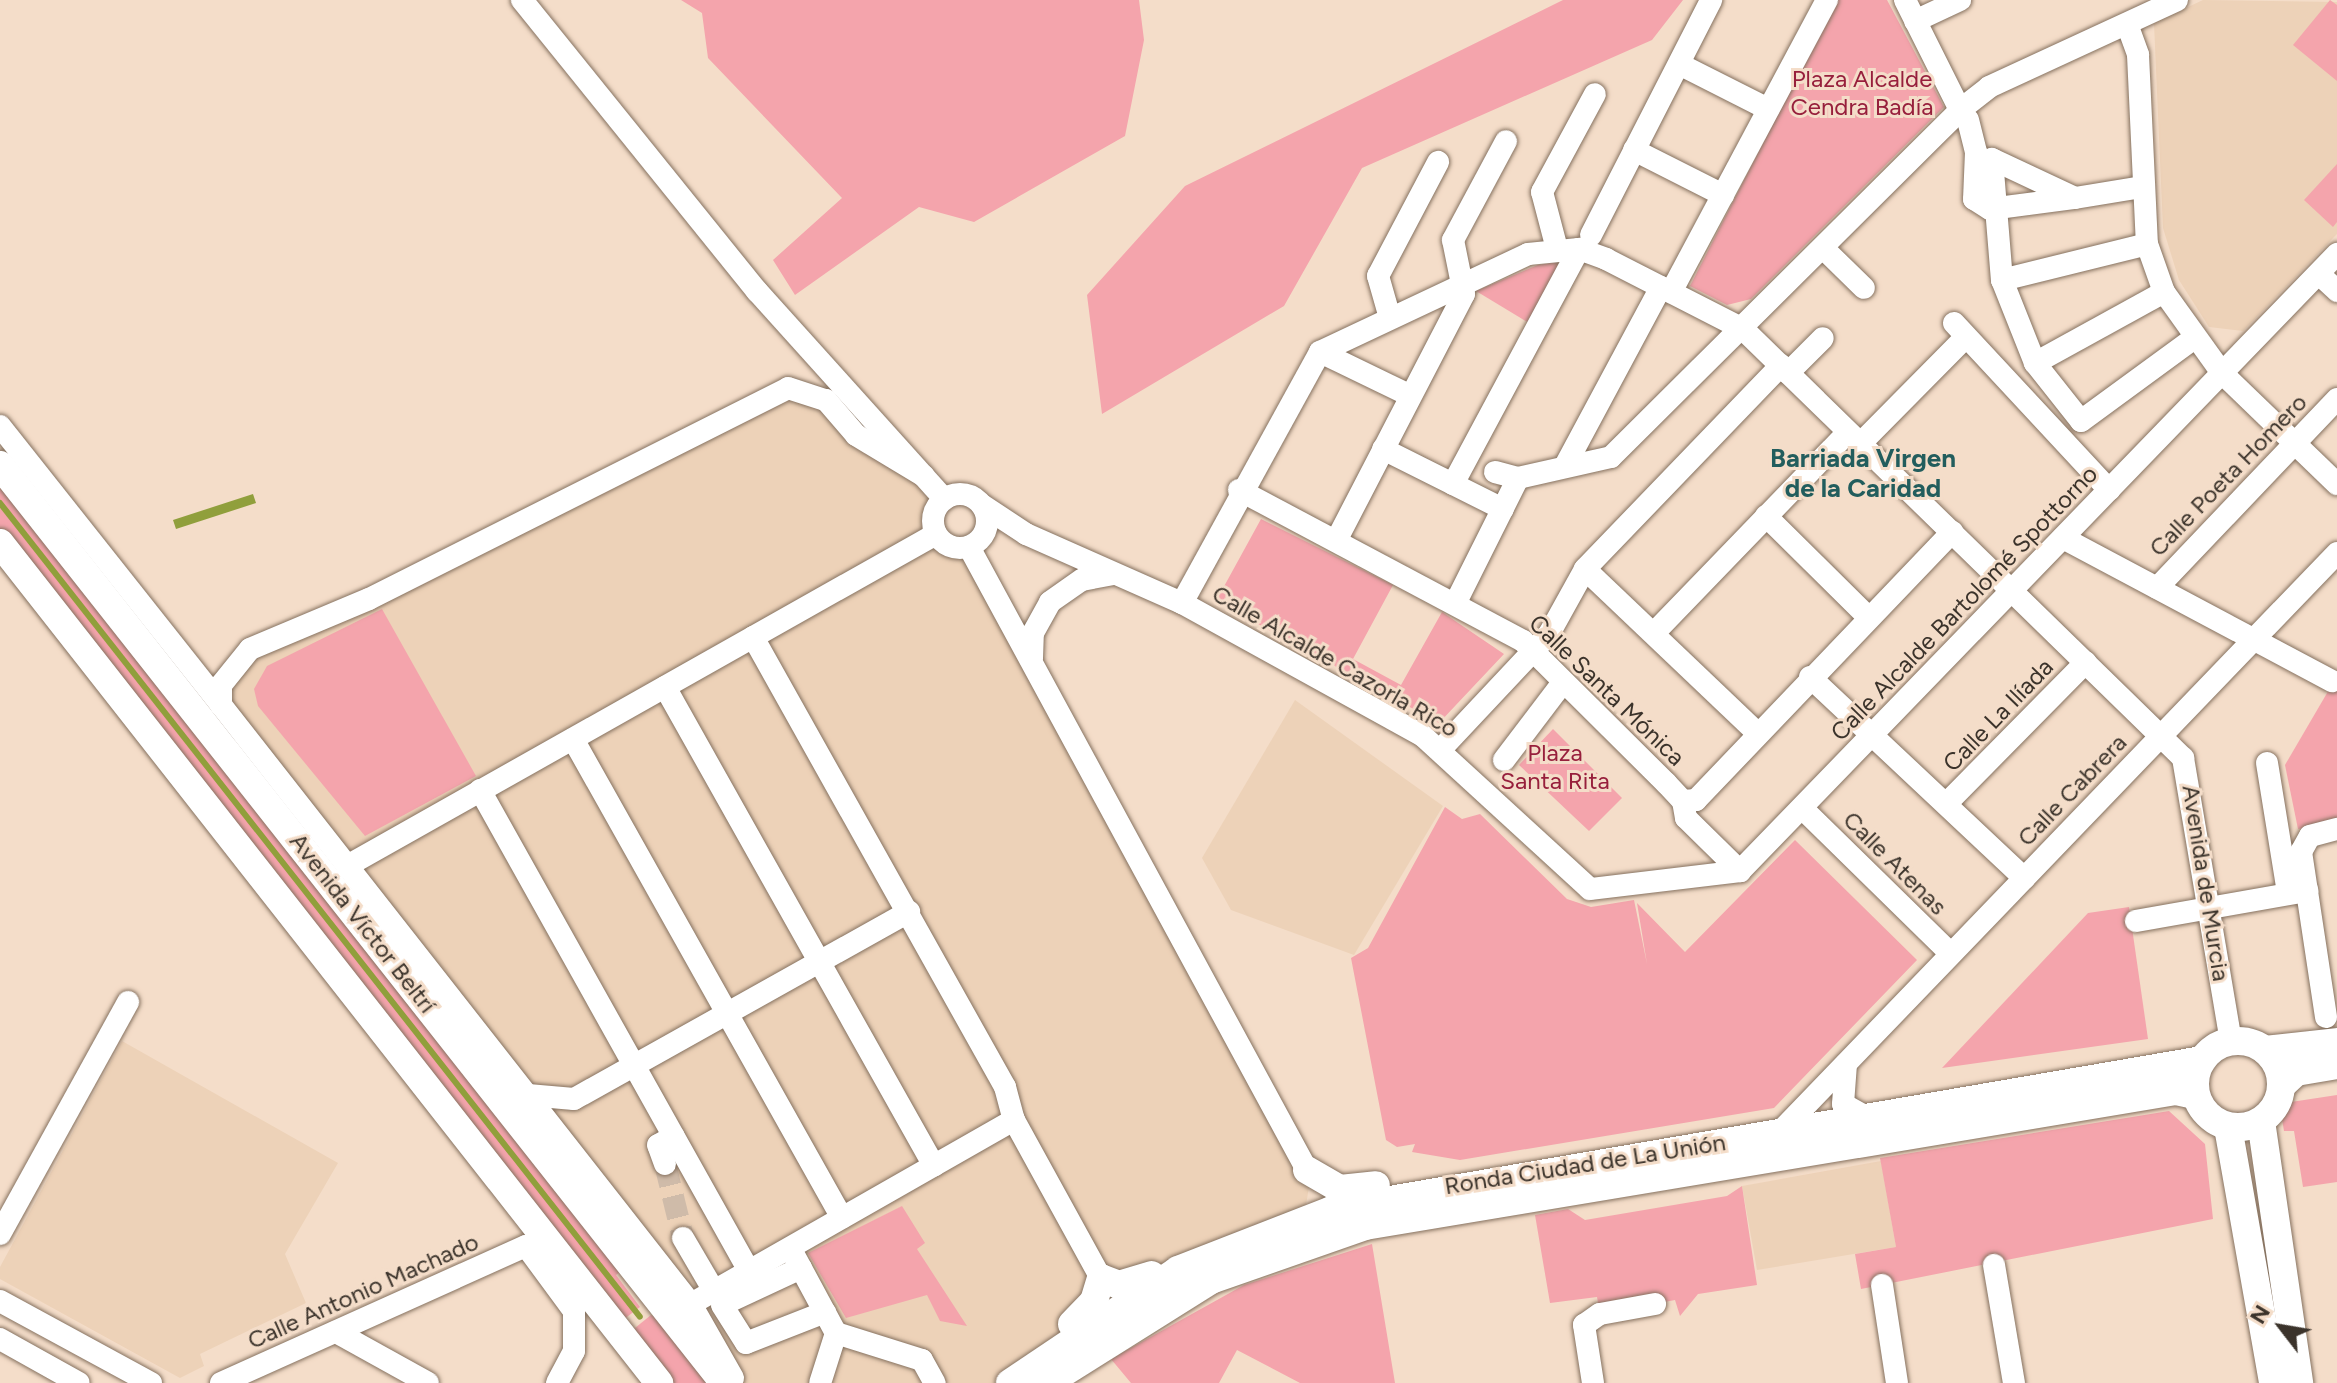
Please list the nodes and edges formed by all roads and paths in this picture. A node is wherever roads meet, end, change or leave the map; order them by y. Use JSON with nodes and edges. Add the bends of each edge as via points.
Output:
{"nodes":[{"id":1,"x":522,"y":0,"type":"edge"},
{"id":2,"x":1711,"y":0,"type":"edge"},
{"id":3,"x":1827,"y":0,"type":"edge"},
{"id":4,"x":1905,"y":0,"type":"edge"},
{"id":5,"x":1960,"y":0,"type":"edge"},
{"id":6,"x":2171,"y":1,"type":"edge"},
{"id":7,"x":1915,"y":21,"type":"junction"},
{"id":8,"x":2127,"y":24,"type":"junction"},
{"id":9,"x":1679,"y":64,"type":"junction"},
{"id":10,"x":1595,"y":94,"type":"dead end"},
{"id":11,"x":1768,"y":109,"type":"junction"},
{"id":12,"x":1964,"y":115,"type":"junction"},
{"id":13,"x":1506,"y":141,"type":"dead end"},
{"id":14,"x":1634,"y":150,"type":"junction"},
{"id":15,"x":1438,"y":162,"type":"dead end"},
{"id":16,"x":2142,"y":187,"type":"junction"},
{"id":17,"x":1723,"y":195,"type":"junction"},
{"id":18,"x":2075,"y":198,"type":"junction"},
{"id":19,"x":1990,"y":209,"type":"junction"},
{"id":20,"x":1576,"y":244,"type":"junction"},
{"id":21,"x":2147,"y":244,"type":"junction"},
{"id":22,"x":1823,"y":248,"type":"junction"},
{"id":23,"x":2337,"y":254,"type":"edge"},
{"id":24,"x":2319,"y":274,"type":"junction"},
{"id":25,"x":2002,"y":280,"type":"junction"},
{"id":26,"x":1464,"y":283,"type":"junction"},
{"id":27,"x":1864,"y":288,"type":"dead end"},
{"id":28,"x":1666,"y":290,"type":"junction"},
{"id":29,"x":2337,"y":291,"type":"edge"},
{"id":30,"x":2164,"y":292,"type":"junction"},
{"id":31,"x":1390,"y":318,"type":"junction"},
{"id":32,"x":1743,"y":329,"type":"junction"},
{"id":33,"x":1823,"y":338,"type":"dead end"},
{"id":34,"x":2193,"y":339,"type":"junction"},
{"id":35,"x":1320,"y":352,"type":"junction"},
{"id":36,"x":2035,"y":363,"type":"junction"},
{"id":37,"x":1784,"y":369,"type":"junction"},
{"id":38,"x":2222,"y":373,"type":"junction"},
{"id":39,"x":1409,"y":395,"type":"junction"},
{"id":40,"x":2337,"y":399,"type":"edge"},
{"id":41,"x":0,"y":426,"type":"edge"},
{"id":42,"x":1854,"y":437,"type":"junction"},
{"id":43,"x":2294,"y":443,"type":"junction"},
{"id":44,"x":1383,"y":449,"type":"junction"},
{"id":45,"x":0,"y":465,"type":"edge"},
{"id":46,"x":1565,"y":466,"type":"junction"},
{"id":47,"x":1495,"y":472,"type":"dead end"},
{"id":48,"x":924,"y":476,"type":"junction"},
{"id":49,"x":1518,"y":478,"type":"junction"},
{"id":50,"x":1453,"y":484,"type":"junction"},
{"id":51,"x":2337,"y":484,"type":"edge"},
{"id":52,"x":1239,"y":490,"type":"junction"},
{"id":53,"x":2109,"y":490,"type":"junction"},
{"id":54,"x":944,"y":499,"type":"junction"},
{"id":55,"x":982,"y":505,"type":"junction"},
{"id":56,"x":1503,"y":509,"type":"junction"},
{"id":57,"x":1766,"y":516,"type":"junction"},
{"id":58,"x":1952,"y":532,"type":"junction"},
{"id":59,"x":936,"y":534,"type":"junction"},
{"id":60,"x":1026,"y":534,"type":"junction"},
{"id":61,"x":2063,"y":538,"type":"junction"},
{"id":62,"x":1337,"y":539,"type":"junction"},
{"id":63,"x":976,"y":541,"type":"junction"},
{"id":64,"x":0,"y":543,"type":"edge"},
{"id":65,"x":2337,"y":553,"type":"edge"},
{"id":66,"x":1585,"y":569,"type":"junction"},
{"id":67,"x":1113,"y":574,"type":"junction"},
{"id":68,"x":2157,"y":588,"type":"junction"},
{"id":69,"x":2012,"y":590,"type":"junction"},
{"id":70,"x":1457,"y":600,"type":"junction"},
{"id":71,"x":1182,"y":603,"type":"junction"},
{"id":72,"x":1868,"y":617,"type":"junction"},
{"id":73,"x":1654,"y":633,"type":"junction"},
{"id":74,"x":753,"y":637,"type":"junction"},
{"id":75,"x":2255,"y":639,"type":"junction"},
{"id":76,"x":1534,"y":652,"type":"junction"},
{"id":77,"x":1032,"y":659,"type":"junction"},
{"id":78,"x":2086,"y":662,"type":"junction"},
{"id":79,"x":1810,"y":677,"type":"junction"},
{"id":80,"x":2332,"y":681,"type":"dead end"},
{"id":81,"x":1561,"y":685,"type":"junction"},
{"id":82,"x":665,"y":687,"type":"junction"},
{"id":83,"x":221,"y":705,"type":"junction"},
{"id":84,"x":1755,"y":731,"type":"junction"},
{"id":85,"x":2161,"y":735,"type":"junction"},
{"id":86,"x":1872,"y":736,"type":"junction"},
{"id":87,"x":573,"y":739,"type":"junction"},
{"id":88,"x":1442,"y":748,"type":"junction"},
{"id":89,"x":1504,"y":760,"type":"dead end"},
{"id":90,"x":2267,"y":763,"type":"dead end"},
{"id":91,"x":480,"y":790,"type":"junction"},
{"id":92,"x":1946,"y":804,"type":"junction"},
{"id":93,"x":1803,"y":809,"type":"junction"},
{"id":94,"x":1684,"y":810,"type":"junction"},
{"id":95,"x":2337,"y":829,"type":"edge"},
{"id":96,"x":347,"y":866,"type":"junction"},
{"id":97,"x":1740,"y":871,"type":"junction"},
{"id":98,"x":2024,"y":878,"type":"junction"},
{"id":99,"x":2298,"y":892,"type":"junction"},
{"id":100,"x":2209,"y":908,"type":"junction"},
{"id":101,"x":909,"y":912,"type":"junction"},
{"id":102,"x":2136,"y":921,"type":"dead end"},
{"id":103,"x":1951,"y":954,"type":"junction"},
{"id":104,"x":819,"y":960,"type":"junction"},
{"id":105,"x":128,"y":1002,"type":"dead end"},
{"id":106,"x":726,"y":1012,"type":"junction"},
{"id":107,"x":2332,"y":1030,"type":"edge"},
{"id":108,"x":2231,"y":1041,"type":"junction"},
{"id":109,"x":2265,"y":1050,"type":"junction"},
{"id":110,"x":2202,"y":1060,"type":"junction"},
{"id":111,"x":634,"y":1064,"type":"junction"},
{"id":112,"x":1846,"y":1064,"type":"junction"},
{"id":113,"x":2337,"y":1065,"type":"edge"},
{"id":114,"x":2281,"y":1086,"type":"junction"},
{"id":115,"x":528,"y":1095,"type":"junction"},
{"id":116,"x":2195,"y":1095,"type":"junction"},
{"id":117,"x":574,"y":1099,"type":"junction"},
{"id":118,"x":1870,"y":1119,"type":"junction"},
{"id":119,"x":1014,"y":1120,"type":"junction"},
{"id":120,"x":2261,"y":1121,"type":"junction"},
{"id":121,"x":2228,"y":1127,"type":"junction"},
{"id":122,"x":1781,"y":1131,"type":"junction"},
{"id":123,"x":674,"y":1136,"type":"junction"},
{"id":124,"x":565,"y":1143,"type":"junction"},
{"id":125,"x":665,"y":1164,"type":"tunnel mouth"},
{"id":126,"x":934,"y":1166,"type":"junction"},
{"id":127,"x":1307,"y":1170,"type":"junction"},
{"id":128,"x":1457,"y":1185,"type":"junction"},
{"id":129,"x":842,"y":1218,"type":"junction"},
{"id":130,"x":1288,"y":1225,"type":"junction"},
{"id":131,"x":0,"y":1234,"type":"edge"},
{"id":132,"x":683,"y":1238,"type":"tunnel mouth"},
{"id":133,"x":1217,"y":1252,"type":"junction"},
{"id":134,"x":796,"y":1258,"type":"junction"},
{"id":135,"x":1994,"y":1265,"type":"dead end"},
{"id":136,"x":749,"y":1271,"type":"junction"},
{"id":137,"x":1101,"y":1278,"type":"junction"},
{"id":138,"x":1882,"y":1285,"type":"dead end"},
{"id":139,"x":714,"y":1291,"type":"junction"},
{"id":140,"x":0,"y":1301,"type":"edge"},
{"id":141,"x":691,"y":1304,"type":"junction"},
{"id":142,"x":1655,"y":1304,"type":"dead end"},
{"id":143,"x":825,"y":1312,"type":"junction"},
{"id":144,"x":0,"y":1317,"type":"edge"},
{"id":145,"x":336,"y":1332,"type":"junction"},
{"id":146,"x":836,"y":1333,"type":"junction"},
{"id":147,"x":0,"y":1339,"type":"edge"},
{"id":148,"x":45,"y":1375,"type":"edge"},
{"id":149,"x":1029,"y":1378,"type":"edge"},
{"id":150,"x":930,"y":1381,"type":"edge"},
{"id":151,"x":79,"y":1383,"type":"edge"},
{"id":152,"x":120,"y":1383,"type":"edge"},
{"id":153,"x":151,"y":1383,"type":"edge"},
{"id":154,"x":221,"y":1383,"type":"edge"},
{"id":155,"x":428,"y":1383,"type":"edge"},
{"id":156,"x":557,"y":1383,"type":"edge"},
{"id":157,"x":659,"y":1383,"type":"edge"},
{"id":158,"x":724,"y":1383,"type":"edge"},
{"id":159,"x":736,"y":1383,"type":"edge"},
{"id":160,"x":820,"y":1383,"type":"edge"},
{"id":161,"x":1593,"y":1383,"type":"edge"},
{"id":162,"x":1897,"y":1383,"type":"edge"},
{"id":163,"x":2014,"y":1383,"type":"edge"},
{"id":164,"x":2273,"y":1383,"type":"edge"},
{"id":165,"x":2299,"y":1383,"type":"edge"}],
"edges":[{"from":1,"to":48,"type":"street","via":[[757,291]]},
{"from":2,"to":9,"type":"street"},
{"from":3,"to":11,"type":"street"},
{"from":4,"to":7,"type":"street"},
{"from":5,"to":7,"type":"street"},
{"from":6,"to":8,"type":"street"},
{"from":7,"to":12,"type":"street"},
{"from":8,"to":12,"type":"street","via":[[1989,87]]},
{"from":8,"to":16,"type":"street","via":[[2138,55]]},
{"from":9,"to":11,"type":"street"},
{"from":9,"to":14,"type":"street"},
{"from":10,"to":20,"type":"street","via":[[1542,192]]},
{"from":11,"to":17,"type":"street"},
{"from":12,"to":19,"type":"street","via":[[1976,152],[1974,199]]},
{"from":12,"to":22,"type":"street"},
{"from":13,"to":26,"type":"street","via":[[1453,240]]},
{"from":14,"to":17,"type":"street"},
{"from":14,"to":20,"type":"street"},
{"from":15,"to":31,"type":"street","via":[[1378,276]]},
{"from":16,"to":18,"type":"street"},
{"from":16,"to":21,"type":"street"},
{"from":17,"to":28,"type":"street"},
{"from":18,"to":19,"type":"street"},
{"from":18,"to":19,"type":"street","via":[[1992,159]]},
{"from":19,"to":25,"type":"street"},
{"from":20,"to":26,"type":"street","via":[[1528,254]]},
{"from":20,"to":28,"type":"street","name":"Avenida de Murcia"},
{"from":20,"to":50,"type":"street"},
{"from":21,"to":25,"type":"street"},
{"from":21,"to":30,"type":"street"},
{"from":22,"to":27,"type":"street"},
{"from":22,"to":32,"type":"street"},
{"from":23,"to":24,"type":"street","name":"Calle Alcalde Bartolomé Spottorno"},
{"from":24,"to":29,"type":"street"},
{"from":24,"to":38,"type":"street","name":"Calle Alcalde Bartolomé Spottorno"},
{"from":25,"to":36,"type":"street"},
{"from":26,"to":31,"type":"street"},
{"from":26,"to":39,"type":"street"},
{"from":28,"to":32,"type":"street","name":"Avenida de Murcia"},
{"from":28,"to":46,"type":"street"},
{"from":30,"to":34,"type":"street"},
{"from":30,"to":36,"type":"street"},
{"from":31,"to":35,"type":"street"},
{"from":32,"to":37,"type":"street","name":"Avenida de Murcia"},
{"from":32,"to":46,"type":"street","via":[[1611,457]]},
{"from":33,"to":37,"type":"street"},
{"from":34,"to":36,"type":"street","via":[[2081,421]]},
{"from":34,"to":38,"type":"street"},
{"from":35,"to":39,"type":"street"},
{"from":35,"to":52,"type":"street"},
{"from":37,"to":42,"type":"street","name":"Avenida de Murcia"},
{"from":37,"to":66,"type":"street"},
{"from":38,"to":43,"type":"street"},
{"from":38,"to":53,"type":"street","name":"Calle Alcalde Bartolomé Spottorno"},
{"from":39,"to":44,"type":"street"},
{"from":40,"to":43,"type":"street","name":"Calle Poeta Homero"},
{"from":41,"to":83,"type":"street"},
{"from":42,"to":53,"type":"street","via":[[1960,330]]},
{"from":42,"to":57,"type":"street"},
{"from":42,"to":58,"type":"street","name":"Avenida de Murcia"},
{"from":43,"to":51,"type":"street"},
{"from":43,"to":68,"type":"street","name":"Calle Poeta Homero"},
{"from":44,"to":50,"type":"street"},
{"from":44,"to":62,"type":"street"},
{"from":45,"to":158,"type":"main road","name":"Avenida Víctor Beltrí"},
{"from":46,"to":49,"type":"street"},
{"from":47,"to":49,"type":"street"},
{"from":48,"to":54,"type":"street"},
{"from":48,"to":83,"type":"street","via":[[856,435],[826,400],[788,388],[369,599],[250,649],[224,678]]},
{"from":49,"to":56,"type":"street"},
{"from":50,"to":56,"type":"street"},
{"from":52,"to":62,"type":"street","name":"Calle Santa Mónica"},
{"from":52,"to":71,"type":"street"},
{"from":53,"to":61,"type":"street","name":"Calle Alcalde Bartolomé Spottorno"},
{"from":54,"to":55,"type":"street","via":[[968,495]]},
{"from":54,"to":59,"type":"street","via":[[935,511]]},
{"from":55,"to":60,"type":"street","name":"Calle Alcalde Cazorla Rico"},
{"from":55,"to":63,"type":"street"},
{"from":56,"to":70,"type":"street"},
{"from":57,"to":72,"type":"street"},
{"from":57,"to":73,"type":"street"},
{"from":58,"to":69,"type":"street","name":"Avenida de Murcia"},
{"from":58,"to":72,"type":"street"},
{"from":59,"to":63,"type":"street","via":[[947,545]]},
{"from":59,"to":74,"type":"street"},
{"from":60,"to":63,"type":"street"},
{"from":60,"to":67,"type":"street","name":"Calle Alcalde Cazorla Rico"},
{"from":61,"to":68,"type":"street"},
{"from":61,"to":69,"type":"street","name":"Calle Alcalde Bartolomé Spottorno"},
{"from":62,"to":70,"type":"street","name":"Calle Santa Mónica"},
{"from":63,"to":77,"type":"street"},
{"from":64,"to":157,"type":"main road","name":"Avenida Víctor Beltrí"},
{"from":65,"to":75,"type":"street","name":"Calle Cabrera"},
{"from":66,"to":73,"type":"street"},
{"from":66,"to":76,"type":"street"},
{"from":67,"to":71,"type":"street","name":"Calle Alcalde Cazorla Rico"},
{"from":67,"to":77,"type":"street","via":[[1082,580],[1050,602],[1033,633]]},
{"from":68,"to":75,"type":"street"},
{"from":69,"to":78,"type":"street","name":"Avenida de Murcia"},
{"from":69,"to":86,"type":"street","name":"Calle Alcalde Bartolomé Spottorno"},
{"from":70,"to":76,"type":"street","name":"Calle Santa Mónica"},
{"from":71,"to":88,"type":"street","name":"Calle Alcalde Cazorla Rico"},
{"from":72,"to":79,"type":"street"},
{"from":73,"to":84,"type":"street"},
{"from":74,"to":82,"type":"street"},
{"from":74,"to":101,"type":"street"},
{"from":75,"to":80,"type":"street"},
{"from":75,"to":85,"type":"street","name":"Calle Cabrera"},
{"from":76,"to":81,"type":"street","name":"Calle Santa Mónica"},
{"from":76,"to":88,"type":"street"},
{"from":77,"to":127,"type":"street"},
{"from":78,"to":85,"type":"street","name":"Avenida de Murcia"},
{"from":78,"to":92,"type":"street","name":"Calle La Ilíada"},
{"from":79,"to":84,"type":"street"},
{"from":79,"to":86,"type":"street"},
{"from":81,"to":89,"type":"street"},
{"from":81,"to":94,"type":"street","name":"Calle Santa Mónica"},
{"from":82,"to":87,"type":"street"},
{"from":82,"to":104,"type":"street"},
{"from":83,"to":96,"type":"street"},
{"from":84,"to":94,"type":"street"},
{"from":85,"to":98,"type":"street","name":"Calle Cabrera"},
{"from":85,"to":100,"type":"street","name":"Avenida de Murcia","via":[[2188,770]]},
{"from":86,"to":92,"type":"street"},
{"from":86,"to":93,"type":"street","name":"Calle Alcalde Bartolomé Spottorno"},
{"from":87,"to":91,"type":"street"},
{"from":87,"to":106,"type":"street"},
{"from":88,"to":97,"type":"street","name":"Calle Alcalde Cazorla Rico","via":[[1582,884],[1615,891]]},
{"from":90,"to":99,"type":"street"},
{"from":91,"to":96,"type":"street"},
{"from":91,"to":111,"type":"street"},
{"from":92,"to":98,"type":"street"},
{"from":93,"to":97,"type":"street","name":"Calle Alcalde Bartolomé Spottorno"},
{"from":93,"to":103,"type":"street","name":"Calle Atenas"},
{"from":94,"to":97,"type":"street","name":"Calle Santa Mónica"},
{"from":95,"to":99,"type":"street","via":[[2304,843]]},
{"from":96,"to":115,"type":"street"},
{"from":98,"to":103,"type":"street","name":"Calle Cabrera"},
{"from":99,"to":100,"type":"street"},
{"from":99,"to":107,"type":"street"},
{"from":100,"to":102,"type":"street"},
{"from":100,"to":108,"type":"street","name":"Avenida de Murcia"},
{"from":101,"to":104,"type":"street"},
{"from":101,"to":119,"type":"street","via":[[1016,1108]]},
{"from":103,"to":112,"type":"street","name":"Calle Cabrera"},
{"from":104,"to":106,"type":"street"},
{"from":104,"to":126,"type":"street"},
{"from":105,"to":131,"type":"street"},
{"from":106,"to":111,"type":"street"},
{"from":106,"to":129,"type":"street"},
{"from":107,"to":109,"type":"main road"},
{"from":108,"to":109,"type":"main road"},
{"from":108,"to":110,"type":"main road"},
{"from":109,"to":114,"type":"main road"},
{"from":110,"to":116,"type":"main road"},
{"from":110,"to":118,"type":"main road","name":"Ronda Ciudad de La Unión"},
{"from":111,"to":117,"type":"street"},
{"from":111,"to":123,"type":"street"},
{"from":112,"to":118,"type":"street","via":[[1843,1104]]},
{"from":112,"to":122,"type":"street","name":"Calle Cabrera"},
{"from":113,"to":114,"type":"main road","via":[[2296,1072]]},
{"from":114,"to":120,"type":"main road"},
{"from":115,"to":117,"type":"street"},
{"from":115,"to":124,"type":"street"},
{"from":116,"to":121,"type":"main road","via":[[2207,1116]]},
{"from":116,"to":149,"type":"main road","name":"Ronda Ciudad de La Unión","via":[[2167,1092],[1352,1230],[1211,1280]]},
{"from":117,"to":124,"type":"street"},
{"from":118,"to":122,"type":"main road","name":"Ronda Ciudad de La Unión"},
{"from":119,"to":126,"type":"street"},
{"from":119,"to":137,"type":"street"},
{"from":120,"to":121,"type":"main road"},
{"from":120,"to":165,"type":"main road"},
{"from":121,"to":164,"type":"main road"},
{"from":122,"to":128,"type":"main road","name":"Ronda Ciudad de La Unión"},
{"from":123,"to":125,"type":"street","via":[[658,1145]]},
{"from":123,"to":136,"type":"street"},
{"from":124,"to":141,"type":"street"},
{"from":126,"to":129,"type":"street"},
{"from":127,"to":128,"type":"main road","via":[[1340,1189]]},
{"from":127,"to":130,"type":"main road","via":[[1308,1200]]},
{"from":128,"to":130,"type":"main road","name":"Ronda Ciudad de La Unión"},
{"from":129,"to":134,"type":"street"},
{"from":130,"to":133,"type":"main road","name":"Ronda Ciudad de La Unión"},
{"from":132,"to":139,"type":"street"},
{"from":133,"to":137,"type":"main road","via":[[1125,1284]]},
{"from":133,"to":149,"type":"main road","name":"Ronda Ciudad de La Unión","via":[[1123,1302]]},
{"from":134,"to":136,"type":"street"},
{"from":134,"to":143,"type":"street"},
{"from":134,"to":143,"type":"street","via":[[722,1305],[741,1340]]},
{"from":135,"to":163,"type":"street"},
{"from":136,"to":139,"type":"street"},
{"from":137,"to":149,"type":"main road","via":[[1094,1301]]},
{"from":138,"to":162,"type":"street"},
{"from":139,"to":141,"type":"street"},
{"from":140,"to":153,"type":"street"},
{"from":141,"to":159,"type":"street"},
{"from":142,"to":161,"type":"street","via":[[1600,1314],[1584,1325]]},
{"from":143,"to":146,"type":"street"},
{"from":144,"to":152,"type":"street"},
{"from":145,"to":154,"type":"street","name":"Calle Antonio Machado"},
{"from":145,"to":155,"type":"street"},
{"from":145,"to":156,"type":"street","name":"Calle Antonio Machado","via":[[526,1246],[574,1311],[574,1351]]},
{"from":146,"to":150,"type":"street","via":[[922,1360]]},
{"from":146,"to":160,"type":"street"},
{"from":147,"to":148,"type":"street"},
{"from":148,"to":151,"type":"street"}]}
